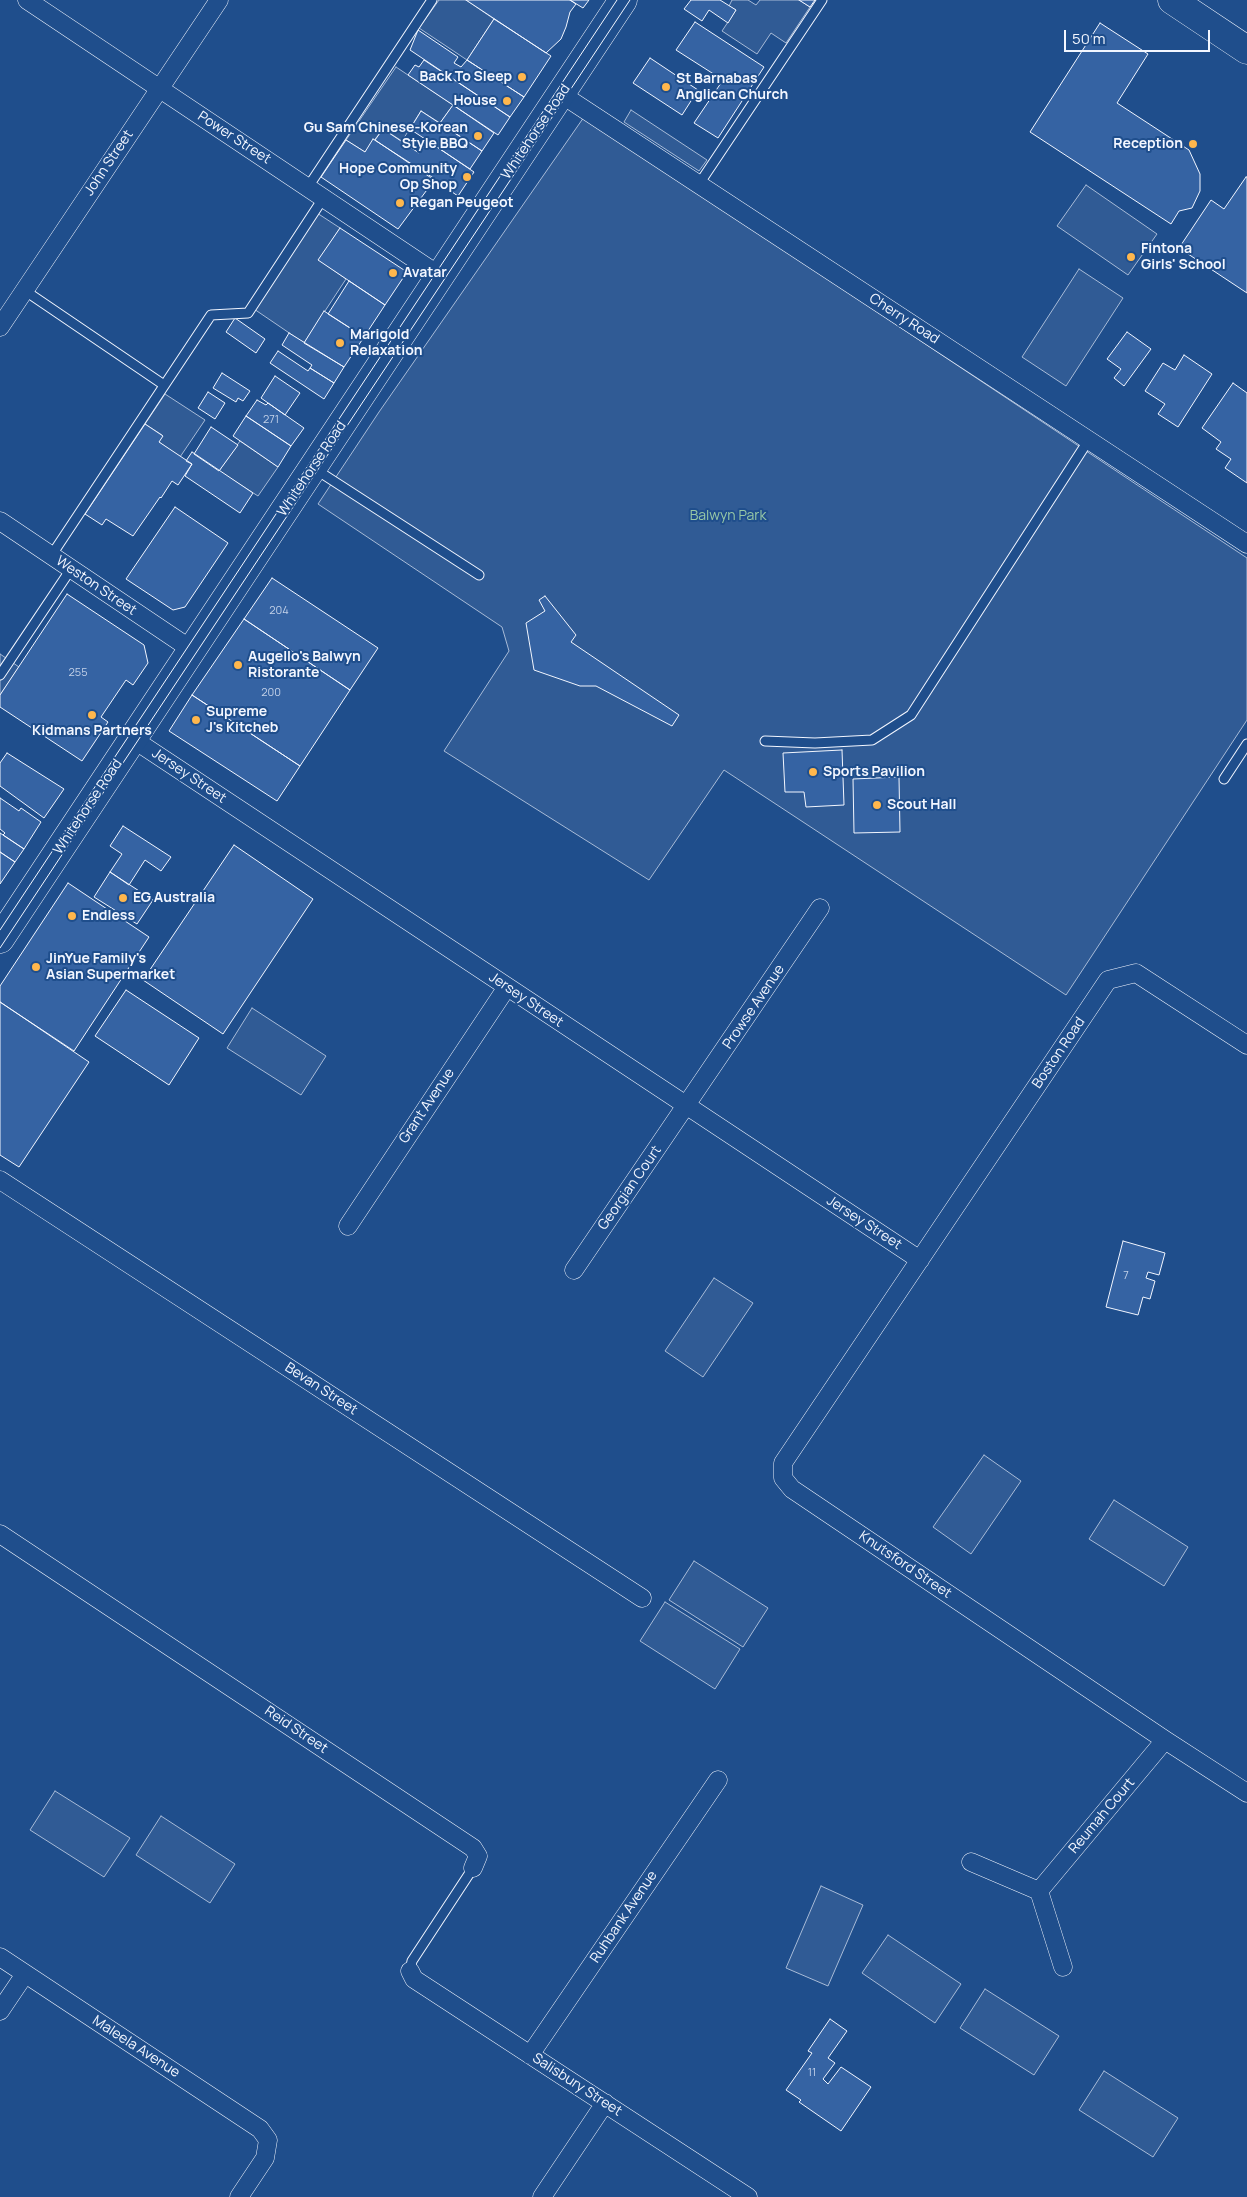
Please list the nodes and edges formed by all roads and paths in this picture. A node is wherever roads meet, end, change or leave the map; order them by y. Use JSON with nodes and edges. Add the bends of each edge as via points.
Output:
{"nodes":[{"id":1,"x":27,"y":0,"type":"edge"},
{"id":2,"x":219,"y":0,"type":"edge"},
{"id":3,"x":432,"y":0,"type":"edge"},
{"id":4,"x":623,"y":0,"type":"edge"},
{"id":5,"x":822,"y":0,"type":"edge"},
{"id":6,"x":1172,"y":0,"type":"edge"},
{"id":7,"x":1247,"y":50,"type":"edge"},
{"id":8,"x":160,"y":89,"type":"junction"},
{"id":9,"x":561,"y":94,"type":"junction"},
{"id":10,"x":699,"y":184,"type":"junction"},
{"id":11,"x":308,"y":187,"type":"junction"},
{"id":12,"x":324,"y":197,"type":"junction"},
{"id":13,"x":440,"y":276,"type":"junction"},
{"id":14,"x":24,"y":290,"type":"junction"},
{"id":15,"x":0,"y":327,"type":"edge"},
{"id":16,"x":164,"y":385,"type":"junction"},
{"id":17,"x":1088,"y":441,"type":"junction"},
{"id":18,"x":313,"y":468,"type":"junction"},
{"id":19,"x":0,"y":522,"type":"edge"},
{"id":20,"x":1247,"y":544,"type":"edge"},
{"id":21,"x":50,"y":556,"type":"junction"},
{"id":22,"x":71,"y":569,"type":"junction"},
{"id":23,"x":479,"y":574,"type":"dead end"},
{"id":24,"x":192,"y":650,"type":"junction"},
{"id":25,"x":0,"y":675,"type":"edge"},
{"id":26,"x":133,"y":738,"type":"junction"},
{"id":27,"x":765,"y":741,"type":"dead end"},
{"id":28,"x":1247,"y":744,"type":"edge"},
{"id":29,"x":1224,"y":779,"type":"dead end"},
{"id":30,"x":820,"y":908,"type":"dead end"},
{"id":31,"x":0,"y":939,"type":"edge"},
{"id":32,"x":507,"y":987,"type":"junction"},
{"id":33,"x":1247,"y":1045,"type":"edge"},
{"id":34,"x":687,"y":1106,"type":"junction"},
{"id":35,"x":0,"y":1180,"type":"edge"},
{"id":36,"x":348,"y":1226,"type":"dead end"},
{"id":37,"x":920,"y":1260,"type":"junction"},
{"id":38,"x":574,"y":1270,"type":"dead end"},
{"id":39,"x":0,"y":1534,"type":"edge"},
{"id":40,"x":642,"y":1598,"type":"dead end"},
{"id":41,"x":1165,"y":1740,"type":"junction"},
{"id":42,"x":718,"y":1780,"type":"dead end"},
{"id":43,"x":1247,"y":1793,"type":"edge"},
{"id":44,"x":971,"y":1862,"type":"dead end"},
{"id":45,"x":473,"y":1868,"type":"joint"},
{"id":46,"x":1039,"y":1891,"type":"junction"},
{"id":47,"x":0,"y":1957,"type":"edge"},
{"id":48,"x":1063,"y":1967,"type":"dead end"},
{"id":49,"x":410,"y":1970,"type":"joint"},
{"id":50,"x":25,"y":1974,"type":"junction"},
{"id":51,"x":0,"y":2011,"type":"edge"},
{"id":52,"x":530,"y":2055,"type":"junction"},
{"id":53,"x":605,"y":2103,"type":"junction"},
{"id":54,"x":238,"y":2197,"type":"edge"},
{"id":55,"x":542,"y":2197,"type":"edge"},
{"id":56,"x":748,"y":2197,"type":"edge"}],
"edges":[{"from":1,"to":8,"type":"street","name":"Power Street"},
{"from":2,"to":8,"type":"street","name":"John Street"},
{"from":3,"to":11,"type":"lane"},
{"from":4,"to":9,"type":"main road","name":"Whitehorse Road"},
{"from":5,"to":10,"type":"lane"},
{"from":6,"to":7,"type":"main road"},
{"from":8,"to":11,"type":"street","name":"Power Street"},
{"from":8,"to":14,"type":"street","name":"John Street"},
{"from":9,"to":10,"type":"street","name":"Cherry Road"},
{"from":9,"to":13,"type":"main road","name":"Whitehorse Road"},
{"from":10,"to":17,"type":"street","name":"Cherry Road"},
{"from":11,"to":12,"type":"street","name":"Power Street"},
{"from":12,"to":13,"type":"street","name":"Power Street"},
{"from":12,"to":16,"type":"lane","via":[[248,313],[211,315]]},
{"from":13,"to":18,"type":"main road","name":"Whitehorse Road"},
{"from":14,"to":15,"type":"street","name":"John Street"},
{"from":14,"to":16,"type":"lane"},
{"from":16,"to":21,"type":"lane"},
{"from":17,"to":20,"type":"street","name":"Cherry Road"},
{"from":17,"to":27,"type":"lane","via":[[911,715],[872,740]]},
{"from":18,"to":23,"type":"lane"},
{"from":18,"to":24,"type":"main road","name":"Whitehorse Road"},
{"from":19,"to":21,"type":"street","name":"Weston Street"},
{"from":21,"to":22,"type":"street","name":"Weston Street"},
{"from":22,"to":24,"type":"street","name":"Weston Street"},
{"from":22,"to":25,"type":"lane"},
{"from":24,"to":26,"type":"main road","name":"Whitehorse Road"},
{"from":26,"to":31,"type":"main road","name":"Whitehorse Road"},
{"from":26,"to":32,"type":"street","name":"Jersey Street"},
{"from":28,"to":29,"type":"lane"},
{"from":30,"to":34,"type":"street","name":"Prowse Avenue"},
{"from":32,"to":34,"type":"street","name":"Jersey Street"},
{"from":32,"to":36,"type":"street","name":"Grant Avenue"},
{"from":33,"to":37,"type":"street","name":"Boston Road","via":[[1136,973],[1108,980]]},
{"from":34,"to":37,"type":"street","name":"Jersey Street"},
{"from":34,"to":38,"type":"street","name":"Georgian Court"},
{"from":35,"to":40,"type":"street","name":"Bevan Street"},
{"from":37,"to":41,"type":"street","name":"Knutsford Street","via":[[783,1463],[783,1478],[792,1489]]},
{"from":39,"to":45,"type":"street","name":"Reid Street","via":[[473,1848],[478,1856]]},
{"from":41,"to":43,"type":"street","name":"Knutsford Street"},
{"from":41,"to":46,"type":"street","name":"Reumah Court"},
{"from":42,"to":52,"type":"street","name":"Ruhbank Avenue"},
{"from":44,"to":46,"type":"street"},
{"from":45,"to":49,"type":"lane","name":"Reid Street","via":[[412,1961]]},
{"from":46,"to":48,"type":"street"},
{"from":47,"to":50,"type":"street","name":"Maleela Avenue"},
{"from":49,"to":52,"type":"street","name":"Salisbury Street","via":[[414,1979]]},
{"from":50,"to":51,"type":"street"},
{"from":50,"to":54,"type":"street","name":"Maleela Avenue","via":[[260,2129],[268,2140],[265,2158]]},
{"from":52,"to":53,"type":"street","name":"Salisbury Street"},
{"from":53,"to":55,"type":"street"},
{"from":53,"to":56,"type":"street","name":"Salisbury Street"}]}
